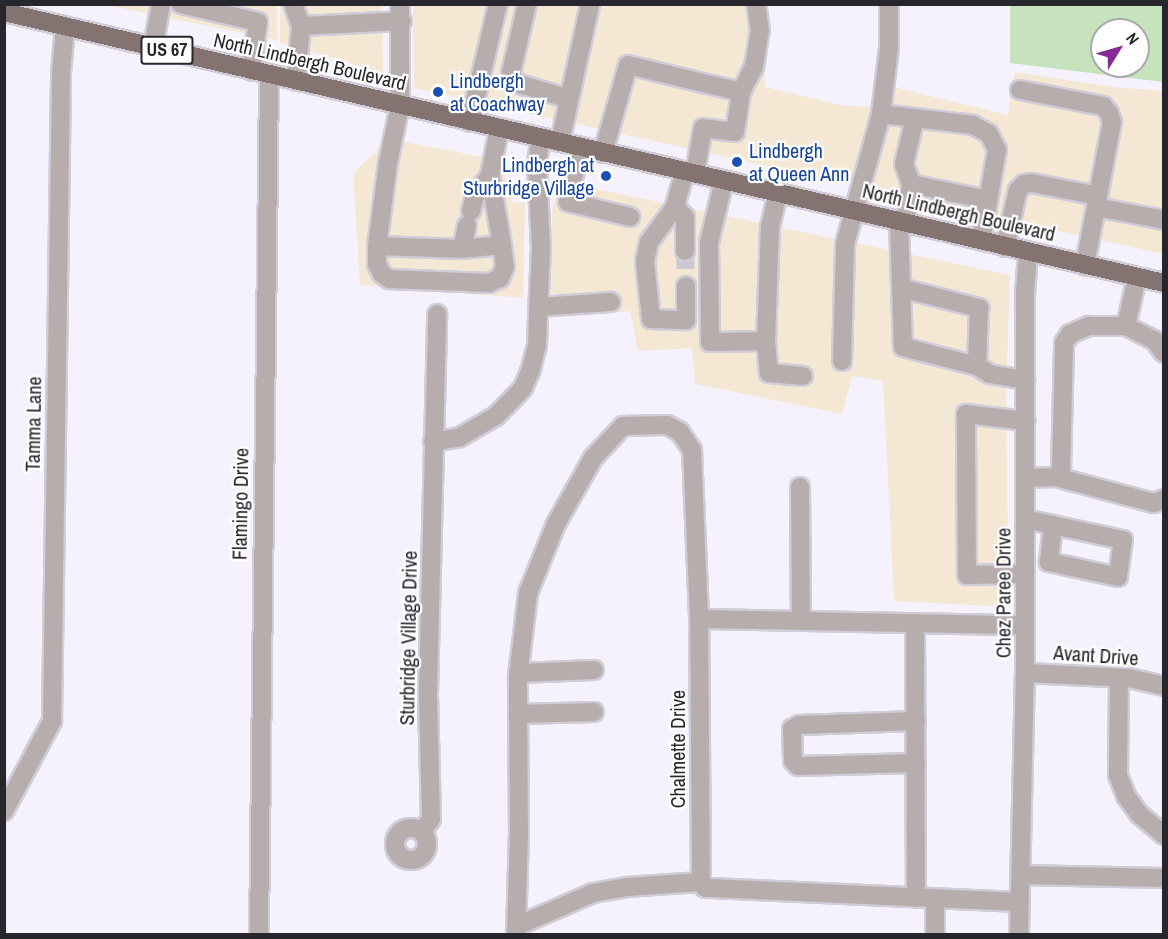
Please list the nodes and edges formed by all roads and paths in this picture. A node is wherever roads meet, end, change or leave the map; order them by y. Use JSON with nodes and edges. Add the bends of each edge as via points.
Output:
{"nodes":[{"id":1,"x":161,"y":4,"type":"edge"},
{"id":2,"x":181,"y":4,"type":"edge"},
{"id":3,"x":293,"y":4,"type":"edge"},
{"id":4,"x":498,"y":4,"type":"edge"},
{"id":5,"x":527,"y":4,"type":"edge"},
{"id":6,"x":590,"y":4,"type":"edge"},
{"id":7,"x":756,"y":4,"type":"edge"},
{"id":8,"x":889,"y":4,"type":"edge"},
{"id":9,"x":258,"y":13,"type":"edge"},
{"id":10,"x":401,"y":13,"type":"edge"},
{"id":11,"x":6,"y":14,"type":"edge"},
{"id":12,"x":65,"y":26,"type":"junction"},
{"id":13,"x":301,"y":26,"type":"junction"},
{"id":14,"x":153,"y":47,"type":"junction"},
{"id":15,"x":260,"y":72,"type":"junction"},
{"id":16,"x":296,"y":81,"type":"junction"},
{"id":17,"x":1020,"y":90,"type":"dead end"},
{"id":18,"x":741,"y":92,"type":"junction"},
{"id":19,"x":569,"y":99,"type":"junction"},
{"id":20,"x":400,"y":105,"type":"junction"},
{"id":21,"x":881,"y":114,"type":"junction"},
{"id":22,"x":915,"y":118,"type":"junction"},
{"id":23,"x":470,"y":122,"type":"junction"},
{"id":24,"x":499,"y":129,"type":"junction"},
{"id":25,"x":541,"y":137,"type":"junction"},
{"id":26,"x":560,"y":142,"type":"junction"},
{"id":27,"x":580,"y":147,"type":"junction"},
{"id":28,"x":603,"y":153,"type":"junction"},
{"id":29,"x":690,"y":172,"type":"junction"},
{"id":30,"x":490,"y":176,"type":"junction"},
{"id":31,"x":724,"y":180,"type":"junction"},
{"id":32,"x":911,"y":184,"type":"junction"},
{"id":33,"x":778,"y":193,"type":"junction"},
{"id":34,"x":988,"y":200,"type":"junction"},
{"id":35,"x":1097,"y":202,"type":"junction"},
{"id":36,"x":675,"y":207,"type":"junction"},
{"id":37,"x":856,"y":211,"type":"junction"},
{"id":38,"x":630,"y":217,"type":"dead end"},
{"id":39,"x":1164,"y":220,"type":"edge"},
{"id":40,"x":902,"y":222,"type":"junction"},
{"id":41,"x":981,"y":241,"type":"junction"},
{"id":42,"x":502,"y":245,"type":"junction"},
{"id":43,"x":378,"y":246,"type":"junction"},
{"id":44,"x":1005,"y":247,"type":"junction"},
{"id":45,"x":462,"y":249,"type":"junction"},
{"id":46,"x":685,"y":251,"type":"tunnel mouth"},
{"id":47,"x":1028,"y":252,"type":"junction"},
{"id":48,"x":1085,"y":265,"type":"junction"},
{"id":49,"x":1137,"y":277,"type":"junction"},
{"id":50,"x":1164,"y":283,"type":"edge"},
{"id":51,"x":686,"y":286,"type":"tunnel mouth"},
{"id":52,"x":901,"y":288,"type":"junction"},
{"id":53,"x":611,"y":302,"type":"dead end"},
{"id":54,"x":539,"y":307,"type":"junction"},
{"id":55,"x":437,"y":314,"type":"dead end"},
{"id":56,"x":1126,"y":326,"type":"junction"},
{"id":57,"x":766,"y":341,"type":"junction"},
{"id":58,"x":1164,"y":353,"type":"edge"},
{"id":59,"x":842,"y":361,"type":"dead end"},
{"id":60,"x":977,"y":366,"type":"junction"},
{"id":61,"x":803,"y":376,"type":"dead end"},
{"id":62,"x":1025,"y":380,"type":"junction"},
{"id":63,"x":1026,"y":421,"type":"junction"},
{"id":64,"x":433,"y":442,"type":"junction"},
{"id":65,"x":1056,"y":477,"type":"junction"},
{"id":66,"x":1025,"y":478,"type":"junction"},
{"id":67,"x":800,"y":487,"type":"dead end"},
{"id":68,"x":1164,"y":499,"type":"edge"},
{"id":69,"x":1025,"y":519,"type":"junction"},
{"id":70,"x":1053,"y":525,"type":"dead end"},
{"id":71,"x":1025,"y":574,"type":"junction"},
{"id":72,"x":699,"y":619,"type":"junction"},
{"id":73,"x":801,"y":620,"type":"junction"},
{"id":74,"x":915,"y":623,"type":"junction"},
{"id":75,"x":1025,"y":625,"type":"junction"},
{"id":76,"x":594,"y":670,"type":"dead end"},
{"id":77,"x":518,"y":673,"type":"junction"},
{"id":78,"x":1025,"y":673,"type":"junction"},
{"id":79,"x":1119,"y":678,"type":"junction"},
{"id":80,"x":1164,"y":686,"type":"edge"},
{"id":81,"x":594,"y":712,"type":"dead end"},
{"id":82,"x":518,"y":714,"type":"junction"},
{"id":83,"x":916,"y":721,"type":"junction"},
{"id":84,"x":916,"y":763,"type":"junction"},
{"id":85,"x":4,"y":811,"type":"edge"},
{"id":86,"x":422,"y":831,"type":"dead end"},
{"id":87,"x":1164,"y":835,"type":"edge"},
{"id":88,"x":1021,"y":875,"type":"junction"},
{"id":89,"x":1164,"y":878,"type":"edge"},
{"id":90,"x":701,"y":882,"type":"junction"},
{"id":91,"x":916,"y":898,"type":"junction"},
{"id":92,"x":935,"y":898,"type":"junction"},
{"id":93,"x":1019,"y":902,"type":"junction"},
{"id":94,"x":517,"y":930,"type":"edge"},
{"id":95,"x":259,"y":934,"type":"edge"},
{"id":96,"x":935,"y":934,"type":"edge"},
{"id":97,"x":1019,"y":934,"type":"edge"}],
"edges":[{"from":1,"to":14,"type":"street"},
{"from":2,"to":9,"type":"street"},
{"from":3,"to":13,"type":"street"},
{"from":4,"to":23,"type":"street"},
{"from":5,"to":19,"type":"street","via":[[511,73],[515,82]]},
{"from":6,"to":19,"type":"street"},
{"from":7,"to":18,"type":"street","via":[[760,31],[754,68]]},
{"from":8,"to":21,"type":"street","via":[[889,48]]},
{"from":9,"to":15,"type":"street","name":"Flamingo Drive"},
{"from":10,"to":13,"type":"street"},
{"from":10,"to":20,"type":"street"},
{"from":11,"to":12,"type":"main road","name":"North Lindbergh Boulevard","number":"US 67"},
{"from":12,"to":14,"type":"main road","name":"North Lindbergh Boulevard","number":"US 67"},
{"from":12,"to":85,"type":"street","name":"Tamma Lane","via":[[61,73],[52,721]]},
{"from":13,"to":16,"type":"street"},
{"from":14,"to":15,"type":"main road","name":"North Lindbergh Boulevard","number":"US 67"},
{"from":15,"to":16,"type":"main road","name":"North Lindbergh Boulevard","number":"US 67"},
{"from":15,"to":95,"type":"street","name":"Flamingo Drive"},
{"from":16,"to":20,"type":"main road","name":"North Lindbergh Boulevard","number":"US 67"},
{"from":17,"to":35,"type":"street","via":[[1102,106],[1109,113],[1112,122]]},
{"from":18,"to":28,"type":"street","via":[[628,65]]},
{"from":18,"to":29,"type":"street","via":[[735,132],[703,128]]},
{"from":19,"to":26,"type":"street"},
{"from":20,"to":23,"type":"main road","name":"North Lindbergh Boulevard","number":"US 67"},
{"from":20,"to":43,"type":"street"},
{"from":21,"to":22,"type":"street"},
{"from":21,"to":37,"type":"street"},
{"from":22,"to":32,"type":"street","via":[[904,164]]},
{"from":22,"to":34,"type":"street","via":[[973,125],[989,134],[997,150]]},
{"from":23,"to":24,"type":"main road","name":"North Lindbergh Boulevard","number":"US 67"},
{"from":24,"to":25,"type":"main road","name":"North Lindbergh Boulevard","number":"US 67"},
{"from":24,"to":30,"type":"street"},
{"from":25,"to":26,"type":"main road","name":"North Lindbergh Boulevard","number":"US 67"},
{"from":25,"to":54,"type":"street","via":[[537,162]]},
{"from":26,"to":27,"type":"main road","name":"North Lindbergh Boulevard","number":"US 67"},
{"from":27,"to":28,"type":"main road","name":"North Lindbergh Boulevard","number":"US 67"},
{"from":27,"to":38,"type":"street","via":[[568,202]]},
{"from":28,"to":29,"type":"main road","name":"North Lindbergh Boulevard","number":"US 67"},
{"from":29,"to":31,"type":"main road","name":"North Lindbergh Boulevard","number":"US 67"},
{"from":29,"to":36,"type":"street"},
{"from":30,"to":42,"type":"street"},
{"from":30,"to":45,"type":"street","via":[[475,196]]},
{"from":31,"to":33,"type":"main road","name":"North Lindbergh Boulevard","number":"US 67"},
{"from":31,"to":57,"type":"street","via":[[709,243],[710,342]]},
{"from":32,"to":34,"type":"street"},
{"from":32,"to":40,"type":"street"},
{"from":33,"to":37,"type":"main road","name":"North Lindbergh Boulevard","number":"US 67"},
{"from":33,"to":57,"type":"street","via":[[770,227]]},
{"from":34,"to":41,"type":"street"},
{"from":35,"to":39,"type":"street"},
{"from":35,"to":44,"type":"street","via":[[1024,184],[1018,190]]},
{"from":35,"to":48,"type":"street"},
{"from":36,"to":46,"type":"street","via":[[685,217]]},
{"from":36,"to":51,"type":"street","via":[[649,242],[645,261],[651,319],[686,321]]},
{"from":37,"to":40,"type":"main road","name":"North Lindbergh Boulevard","number":"US 67"},
{"from":37,"to":59,"type":"street","via":[[845,244]]},
{"from":40,"to":41,"type":"main road","name":"North Lindbergh Boulevard","number":"US 67"},
{"from":40,"to":52,"type":"street"},
{"from":41,"to":44,"type":"main road","name":"North Lindbergh Boulevard","number":"US 67"},
{"from":42,"to":43,"type":"street","via":[[505,267],[500,278],[489,283],[389,279],[377,264]]},
{"from":42,"to":45,"type":"street"},
{"from":43,"to":45,"type":"street"},
{"from":44,"to":47,"type":"main road","name":"North Lindbergh Boulevard","number":"US 67"},
{"from":47,"to":48,"type":"main road","name":"North Lindbergh Boulevard","number":"US 67"},
{"from":47,"to":62,"type":"street","name":"Chez Paree Drive"},
{"from":48,"to":49,"type":"main road","name":"North Lindbergh Boulevard","number":"US 67"},
{"from":49,"to":50,"type":"main road","name":"North Lindbergh Boulevard","number":"US 67"},
{"from":49,"to":56,"type":"street"},
{"from":52,"to":60,"type":"street","via":[[903,347]]},
{"from":52,"to":60,"type":"street","via":[[979,308]]},
{"from":53,"to":54,"type":"street"},
{"from":54,"to":64,"type":"street","via":[[537,345],[523,388],[478,428],[460,437]]},
{"from":55,"to":64,"type":"street","name":"Sturbridge Village Drive"},
{"from":56,"to":58,"type":"street","via":[[1154,340]]},
{"from":56,"to":65,"type":"street","via":[[1089,326],[1070,334],[1064,344],[1063,460]]},
{"from":57,"to":61,"type":"street","via":[[769,372]]},
{"from":60,"to":62,"type":"street","via":[[990,374]]},
{"from":62,"to":63,"type":"street","name":"Chez Paree Drive"},
{"from":63,"to":66,"type":"street","name":"Chez Paree Drive"},
{"from":63,"to":71,"type":"street","via":[[966,414],[967,575]]},
{"from":64,"to":86,"type":"street","name":"Sturbridge Village Drive","via":[[428,692],[431,819]]},
{"from":65,"to":66,"type":"street"},
{"from":65,"to":68,"type":"street","via":[[1154,503]]},
{"from":66,"to":69,"type":"street","name":"Chez Paree Drive"},
{"from":67,"to":73,"type":"street"},
{"from":69,"to":70,"type":"street"},
{"from":69,"to":71,"type":"street","name":"Chez Paree Drive"},
{"from":71,"to":75,"type":"street","name":"Chez Paree Drive"},
{"from":72,"to":73,"type":"street"},
{"from":72,"to":77,"type":"street","name":"Chalmette Drive","via":[[692,450],[680,432],[667,425],[623,426],[593,458],[556,524],[528,593]]},
{"from":72,"to":90,"type":"street","name":"Chalmette Drive"},
{"from":73,"to":74,"type":"street"},
{"from":74,"to":75,"type":"street"},
{"from":74,"to":83,"type":"street"},
{"from":75,"to":78,"type":"street","name":"Chez Paree Drive"},
{"from":76,"to":77,"type":"street"},
{"from":77,"to":82,"type":"street","name":"Chalmette Drive"},
{"from":78,"to":79,"type":"street","name":"Avant Drive"},
{"from":78,"to":88,"type":"street","name":"Chez Paree Drive"},
{"from":79,"to":80,"type":"street","name":"Avant Drive"},
{"from":79,"to":87,"type":"street","via":[[1118,775],[1139,814]]},
{"from":81,"to":82,"type":"street"},
{"from":82,"to":94,"type":"street","name":"Chalmette Drive"},
{"from":83,"to":84,"type":"street"},
{"from":83,"to":84,"type":"street","via":[[799,725],[792,729],[793,761],[798,766]]},
{"from":84,"to":91,"type":"street"},
{"from":88,"to":89,"type":"street"},
{"from":88,"to":93,"type":"street","name":"Chez Paree Drive"},
{"from":90,"to":91,"type":"street","via":[[705,888],[717,890]]},
{"from":90,"to":94,"type":"street","via":[[626,886],[593,894]]},
{"from":91,"to":92,"type":"street"},
{"from":92,"to":93,"type":"street"},
{"from":92,"to":96,"type":"street"},
{"from":93,"to":97,"type":"street","name":"Chez Paree Drive"}]}
